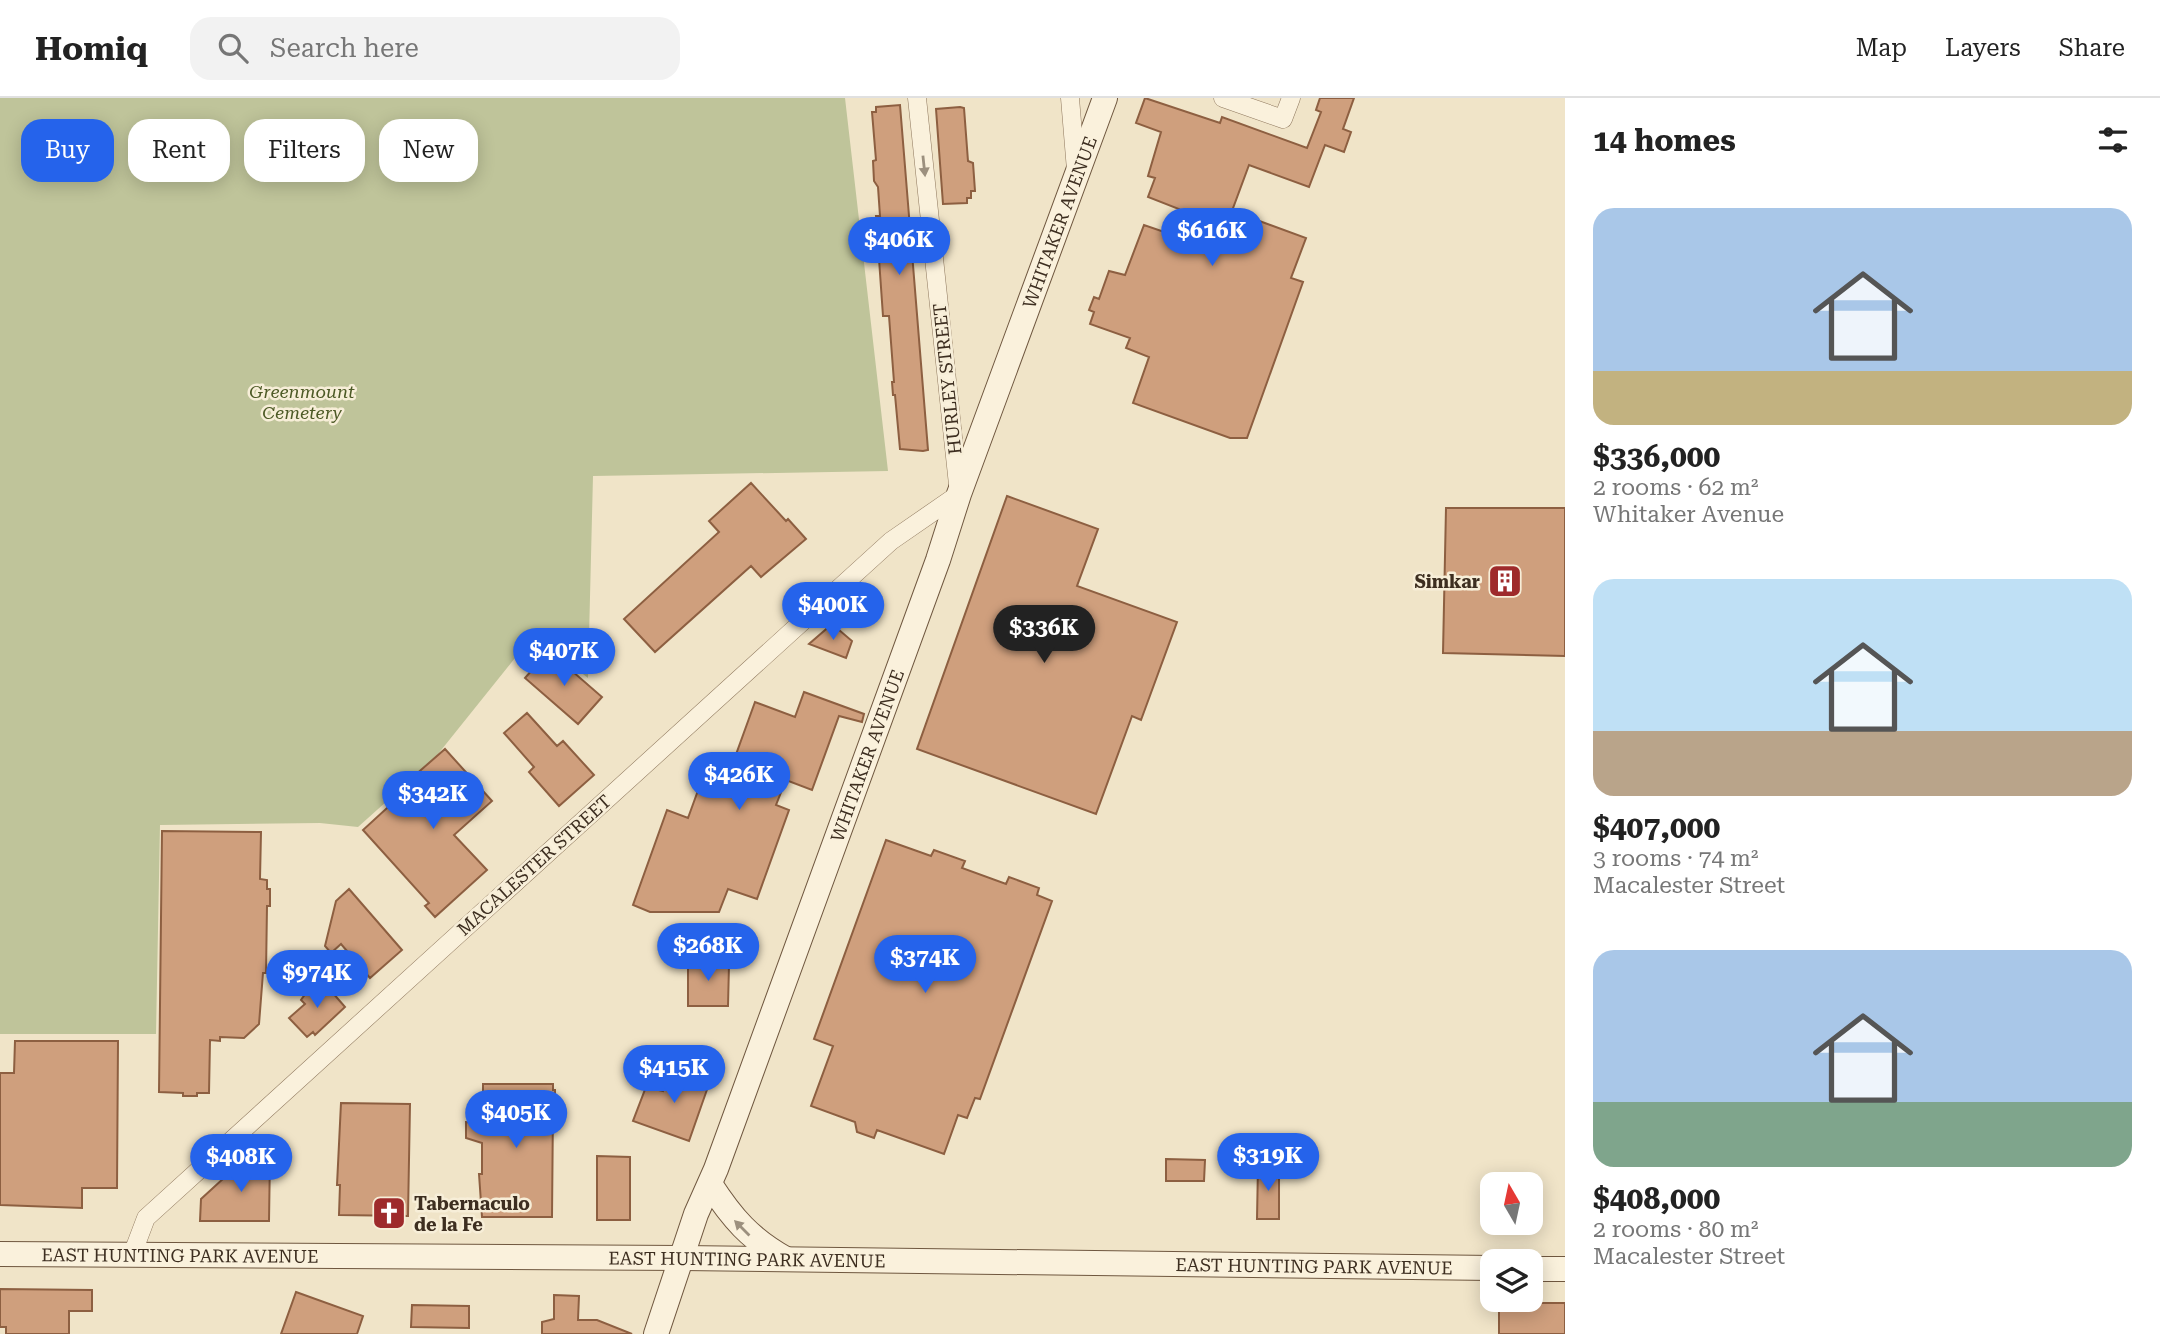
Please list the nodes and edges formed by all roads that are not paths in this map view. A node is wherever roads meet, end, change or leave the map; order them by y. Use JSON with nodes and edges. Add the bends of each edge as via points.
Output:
{"nodes":[{"id":1,"x":917,"y":98,"type":"edge"},
{"id":2,"x":1070,"y":98,"type":"edge"},
{"id":3,"x":1105,"y":98,"type":"edge"},
{"id":4,"x":1223,"y":98,"type":"edge"},
{"id":5,"x":1291,"y":98,"type":"edge"},
{"id":6,"x":1077,"y":174,"type":"junction"},
{"id":7,"x":959,"y":494,"type":"junction"},
{"id":8,"x":710,"y":1184,"type":"junction"},
{"id":9,"x":0,"y":1254,"type":"edge"},
{"id":10,"x":132,"y":1255,"type":"junction"},
{"id":11,"x":683,"y":1258,"type":"junction"},
{"id":12,"x":787,"y":1259,"type":"junction"},
{"id":13,"x":1480,"y":1268,"type":"edge"},
{"id":14,"x":1543,"y":1269,"type":"edge"},
{"id":15,"x":1565,"y":1269,"type":"edge"},
{"id":16,"x":656,"y":1334,"type":"edge"}],
"edges":[{"from":1,"to":7,"type":"street","name":"HURLEY STREET","one_way":true},
{"from":2,"to":6,"type":"street"},
{"from":3,"to":6,"type":"main road","name":"WHITAKER AVENUE"},
{"from":4,"to":5,"type":"street","via":[[1283,119]]},
{"from":6,"to":7,"type":"main road","name":"WHITAKER AVENUE"},
{"from":7,"to":8,"type":"main road","name":"WHITAKER AVENUE"},
{"from":7,"to":10,"type":"street","name":"MACALESTER STREET","via":[[891,541],[146,1218]]},
{"from":8,"to":11,"type":"main road","name":"WHITAKER AVENUE"},
{"from":12,"to":8,"type":"main road","one_way":true,"via":[[744,1229]]},
{"from":9,"to":10,"type":"main road","name":"EAST HUNTING PARK AVENUE"},
{"from":10,"to":11,"type":"main road","name":"EAST HUNTING PARK AVENUE"},
{"from":11,"to":12,"type":"main road","name":"EAST HUNTING PARK AVENUE"},
{"from":11,"to":16,"type":"main road","name":"WHITAKER AVENUE"},
{"from":12,"to":13,"type":"main road","name":"EAST HUNTING PARK AVENUE"},
{"from":14,"to":15,"type":"main road"}]}
